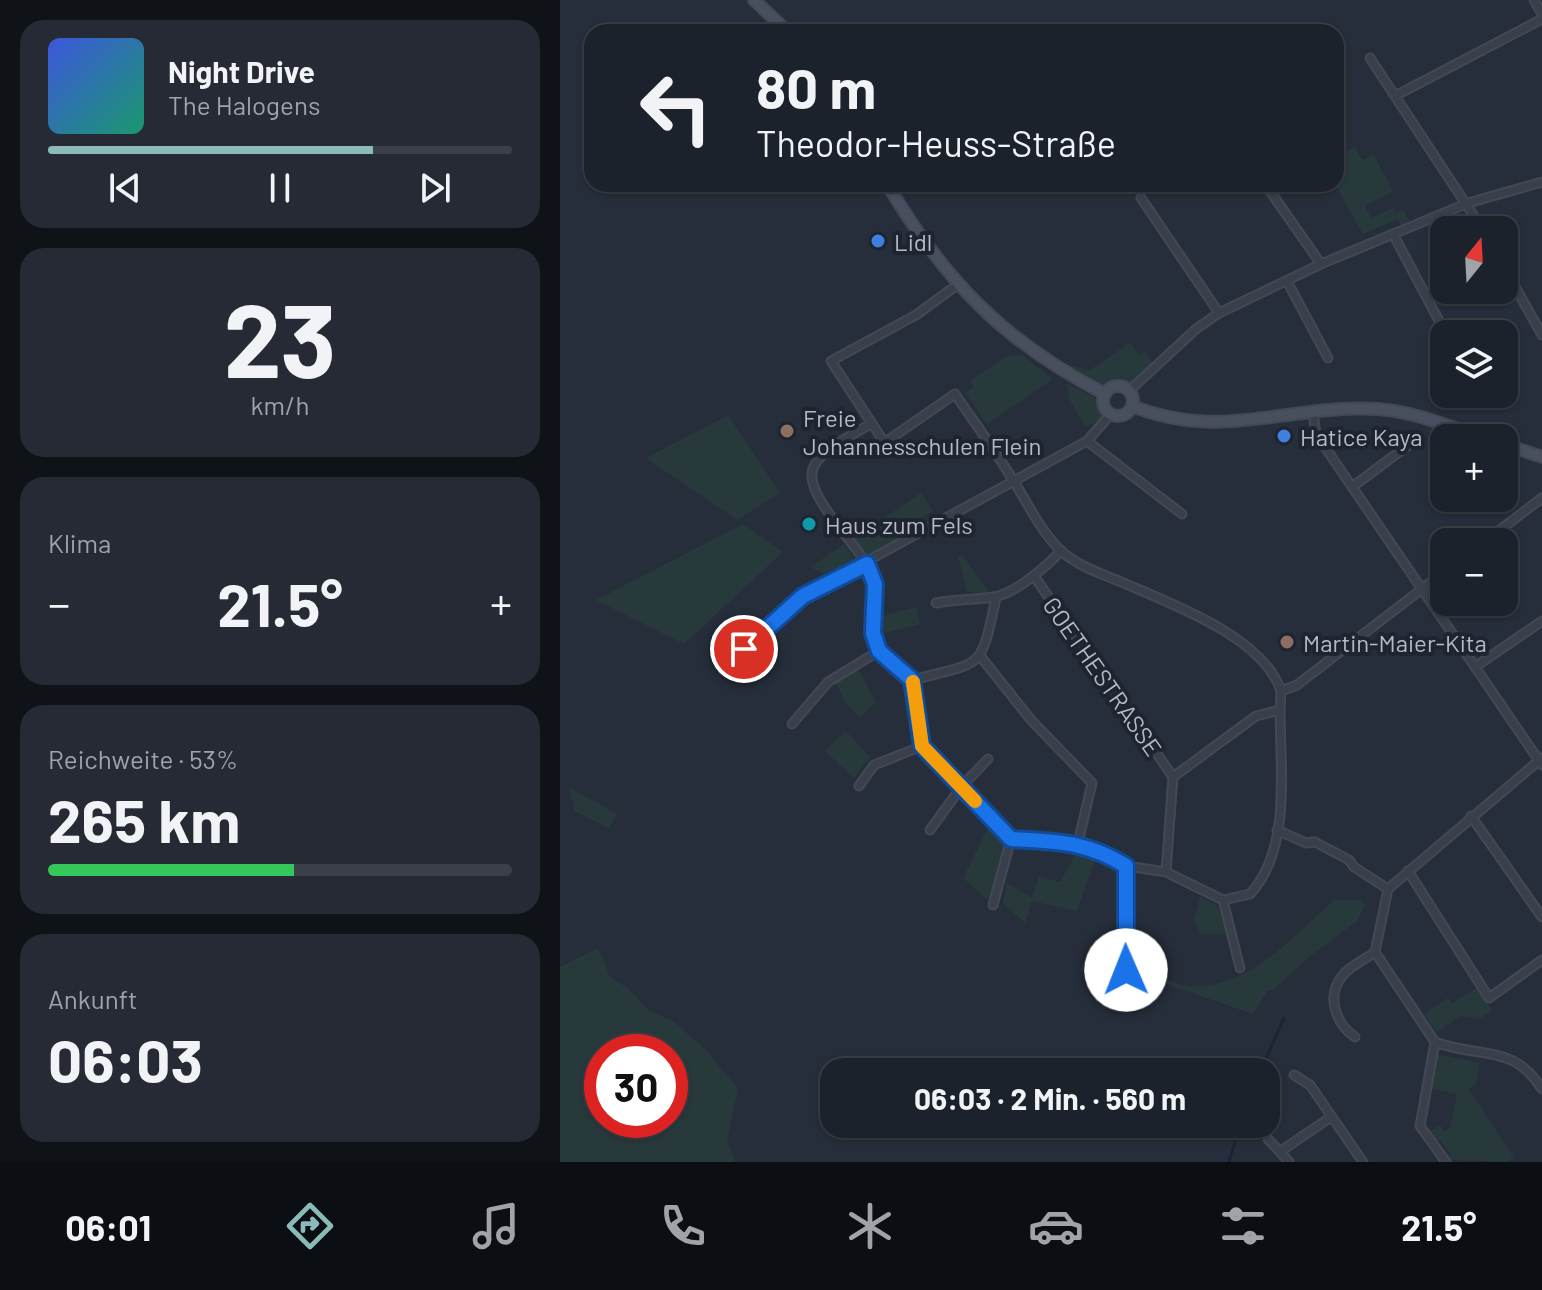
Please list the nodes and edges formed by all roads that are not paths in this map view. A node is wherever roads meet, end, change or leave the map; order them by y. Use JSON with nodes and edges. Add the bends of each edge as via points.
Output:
{"nodes":[{"id":1,"x":754,"y":0,"type":"edge"},
{"id":2,"x":1534,"y":0,"type":"edge"},
{"id":3,"x":1542,"y":17,"type":"edge"},
{"id":4,"x":780,"y":24,"type":"edge"},
{"id":5,"x":1370,"y":58,"type":"dead end"},
{"id":6,"x":1395,"y":96,"type":"junction"},
{"id":7,"x":1542,"y":182,"type":"edge"},
{"id":8,"x":892,"y":192,"type":"edge"},
{"id":9,"x":1271,"y":192,"type":"edge"},
{"id":10,"x":1141,"y":198,"type":"dead end"},
{"id":11,"x":1468,"y":203,"type":"junction"},
{"id":12,"x":1475,"y":216,"type":"edge"},
{"id":13,"x":1393,"y":234,"type":"junction"},
{"id":14,"x":1321,"y":264,"type":"junction"},
{"id":15,"x":1287,"y":281,"type":"junction"},
{"id":16,"x":957,"y":285,"type":"junction"},
{"id":17,"x":1518,"y":292,"type":"edge"},
{"id":18,"x":1219,"y":313,"type":"junction"},
{"id":19,"x":1439,"y":320,"type":"edge"},
{"id":20,"x":1542,"y":335,"type":"edge"},
{"id":21,"x":1328,"y":358,"type":"dead end"},
{"id":22,"x":1129,"y":391,"type":"junction"},
{"id":23,"x":1105,"y":394,"type":"junction"},
{"id":24,"x":1132,"y":406,"type":"junction"},
{"id":25,"x":1313,"y":413,"type":"junction"},
{"id":26,"x":1111,"y":414,"type":"junction"},
{"id":27,"x":872,"y":423,"type":"junction"},
{"id":28,"x":1436,"y":424,"type":"edge"},
{"id":29,"x":1087,"y":441,"type":"junction"},
{"id":30,"x":1414,"y":441,"type":"dead end"},
{"id":31,"x":1518,"y":449,"type":"edge"},
{"id":32,"x":1542,"y":457,"type":"edge"},
{"id":33,"x":1014,"y":482,"type":"junction"},
{"id":34,"x":1352,"y":487,"type":"junction"},
{"id":35,"x":1542,"y":498,"type":"edge"},
{"id":36,"x":1182,"y":514,"type":"dead end"},
{"id":37,"x":1502,"y":528,"type":"edge"},
{"id":38,"x":1061,"y":550,"type":"junction"},
{"id":39,"x":867,"y":564,"type":"junction"},
{"id":40,"x":1034,"y":576,"type":"junction"},
{"id":41,"x":1430,"y":583,"type":"edge"},
{"id":42,"x":1421,"y":590,"type":"junction"},
{"id":43,"x":996,"y":598,"type":"junction"},
{"id":44,"x":936,"y":603,"type":"dead end"},
{"id":45,"x":1542,"y":621,"type":"edge"},
{"id":46,"x":879,"y":651,"type":"junction"},
{"id":47,"x":981,"y":657,"type":"junction"},
{"id":48,"x":1475,"y":667,"type":"junction"},
{"id":49,"x":723,"y":670,"type":"dead end"},
{"id":50,"x":912,"y":680,"type":"junction"},
{"id":51,"x":1281,"y":691,"type":"junction"},
{"id":52,"x":1280,"y":710,"type":"junction"},
{"id":53,"x":792,"y":724,"type":"dead end"},
{"id":54,"x":922,"y":746,"type":"junction"},
{"id":55,"x":988,"y":759,"type":"dead end"},
{"id":56,"x":1541,"y":761,"type":"edge"},
{"id":57,"x":1173,"y":777,"type":"junction"},
{"id":58,"x":859,"y":786,"type":"dead end"},
{"id":59,"x":962,"y":786,"type":"junction"},
{"id":60,"x":1471,"y":816,"type":"junction"},
{"id":61,"x":930,"y":830,"type":"dead end"},
{"id":62,"x":1277,"y":830,"type":"junction"},
{"id":63,"x":1011,"y":839,"type":"junction"},
{"id":64,"x":1078,"y":843,"type":"junction"},
{"id":65,"x":1126,"y":866,"type":"junction"},
{"id":66,"x":1408,"y":871,"type":"junction"},
{"id":67,"x":1166,"y":872,"type":"junction"},
{"id":68,"x":1388,"y":889,"type":"junction"},
{"id":69,"x":1223,"y":900,"type":"junction"},
{"id":70,"x":993,"y":905,"type":"dead end"},
{"id":71,"x":1542,"y":917,"type":"edge"},
{"id":72,"x":1375,"y":952,"type":"junction"},
{"id":73,"x":1542,"y":960,"type":"edge"},
{"id":74,"x":1240,"y":968,"type":"dead end"},
{"id":75,"x":1122,"y":987,"type":"dead end"},
{"id":76,"x":1355,"y":1037,"type":"dead end"},
{"id":77,"x":1435,"y":1042,"type":"junction"},
{"id":78,"x":1294,"y":1075,"type":"dead end"},
{"id":79,"x":1542,"y":1089,"type":"edge"},
{"id":80,"x":1331,"y":1117,"type":"junction"},
{"id":81,"x":1268,"y":1139,"type":"dead end"},
{"id":82,"x":1281,"y":1151,"type":"junction"},
{"id":83,"x":1289,"y":1162,"type":"edge"},
{"id":84,"x":1363,"y":1162,"type":"edge"},
{"id":85,"x":1446,"y":1162,"type":"edge"}],
"edges":[{"from":1,"to":4,"type":"main road"},
{"from":2,"to":3,"type":"street"},
{"from":3,"to":6,"type":"street"},
{"from":5,"to":6,"type":"street"},
{"from":6,"to":11,"type":"street"},
{"from":7,"to":11,"type":"street"},
{"from":8,"to":16,"type":"main road"},
{"from":9,"to":14,"type":"street"},
{"from":10,"to":18,"type":"street"},
{"from":11,"to":12,"type":"street"},
{"from":11,"to":13,"type":"street"},
{"from":13,"to":14,"type":"street"},
{"from":13,"to":19,"type":"street"},
{"from":14,"to":15,"type":"street"},
{"from":15,"to":18,"type":"street"},
{"from":15,"to":21,"type":"street"},
{"from":16,"to":23,"type":"main road","via":[[1028,350]]},
{"from":16,"to":27,"type":"street","via":[[916,315],[831,361]]},
{"from":17,"to":20,"type":"street"},
{"from":18,"to":22,"type":"street"},
{"from":22,"to":23,"type":"main road","via":[[1116,386]]},
{"from":22,"to":24,"type":"main road"},
{"from":23,"to":26,"type":"main road"},
{"from":24,"to":25,"type":"main road","via":[[1212,423]]},
{"from":24,"to":26,"type":"main road","via":[[1121,415]]},
{"from":25,"to":28,"type":"main road","via":[[1388,410]]},
{"from":25,"to":34,"type":"street","via":[[1316,434]]},
{"from":26,"to":29,"type":"street"},
{"from":27,"to":33,"type":"street","via":[[887,441],[955,394]]},
{"from":27,"to":39,"type":"street","via":[[820,458],[812,471],[818,495]]},
{"from":29,"to":33,"type":"street"},
{"from":29,"to":36,"type":"street"},
{"from":30,"to":34,"type":"street"},
{"from":31,"to":32,"type":"main road"},
{"from":33,"to":38,"type":"street"},
{"from":33,"to":39,"type":"street"},
{"from":34,"to":42,"type":"street"},
{"from":35,"to":37,"type":"street"},
{"from":38,"to":40,"type":"street"},
{"from":38,"to":51,"type":"street","via":[[1241,642],[1276,678]]},
{"from":39,"to":46,"type":"street","via":[[875,584],[873,633]]},
{"from":39,"to":49,"type":"street","via":[[777,615]]},
{"from":40,"to":43,"type":"street"},
{"from":40,"to":57,"type":"street","name":"GOETHESTRASSE"},
{"from":41,"to":42,"type":"street"},
{"from":42,"to":48,"type":"street"},
{"from":42,"to":51,"type":"street","via":[[1297,685]]},
{"from":43,"to":44,"type":"street"},
{"from":43,"to":47,"type":"street"},
{"from":45,"to":48,"type":"street"},
{"from":46,"to":50,"type":"street"},
{"from":46,"to":53,"type":"street","via":[[828,682]]},
{"from":47,"to":50,"type":"street","via":[[973,664]]},
{"from":47,"to":64,"type":"street","via":[[1031,720],[1092,783]]},
{"from":48,"to":56,"type":"street"},
{"from":50,"to":54,"type":"street"},
{"from":51,"to":52,"type":"street"},
{"from":52,"to":57,"type":"street","via":[[1256,716]]},
{"from":52,"to":62,"type":"street"},
{"from":54,"to":58,"type":"street","via":[[874,765]]},
{"from":54,"to":59,"type":"street"},
{"from":55,"to":59,"type":"street"},
{"from":56,"to":60,"type":"street"},
{"from":57,"to":67,"type":"street"},
{"from":59,"to":61,"type":"street"},
{"from":59,"to":63,"type":"street"},
{"from":60,"to":66,"type":"street"},
{"from":60,"to":71,"type":"street"},
{"from":62,"to":68,"type":"street","via":[[1349,860]]},
{"from":62,"to":69,"type":"street","via":[[1259,884],[1250,894]]},
{"from":63,"to":64,"type":"street"},
{"from":63,"to":70,"type":"street"},
{"from":64,"to":65,"type":"street"},
{"from":65,"to":67,"type":"street"},
{"from":65,"to":75,"type":"street"},
{"from":66,"to":68,"type":"street"},
{"from":66,"to":73,"type":"street","via":[[1489,998]]},
{"from":67,"to":69,"type":"street"},
{"from":68,"to":72,"type":"street"},
{"from":69,"to":74,"type":"street"},
{"from":72,"to":76,"type":"street","via":[[1342,975],[1339,983],[1334,1012]]},
{"from":72,"to":77,"type":"street"},
{"from":77,"to":79,"type":"street","via":[[1516,1059],[1530,1069]]},
{"from":77,"to":85,"type":"street","via":[[1420,1126]]},
{"from":78,"to":80,"type":"street","via":[[1310,1085]]},
{"from":80,"to":82,"type":"street"},
{"from":80,"to":84,"type":"street"},
{"from":81,"to":82,"type":"street"},
{"from":82,"to":83,"type":"street"}]}
